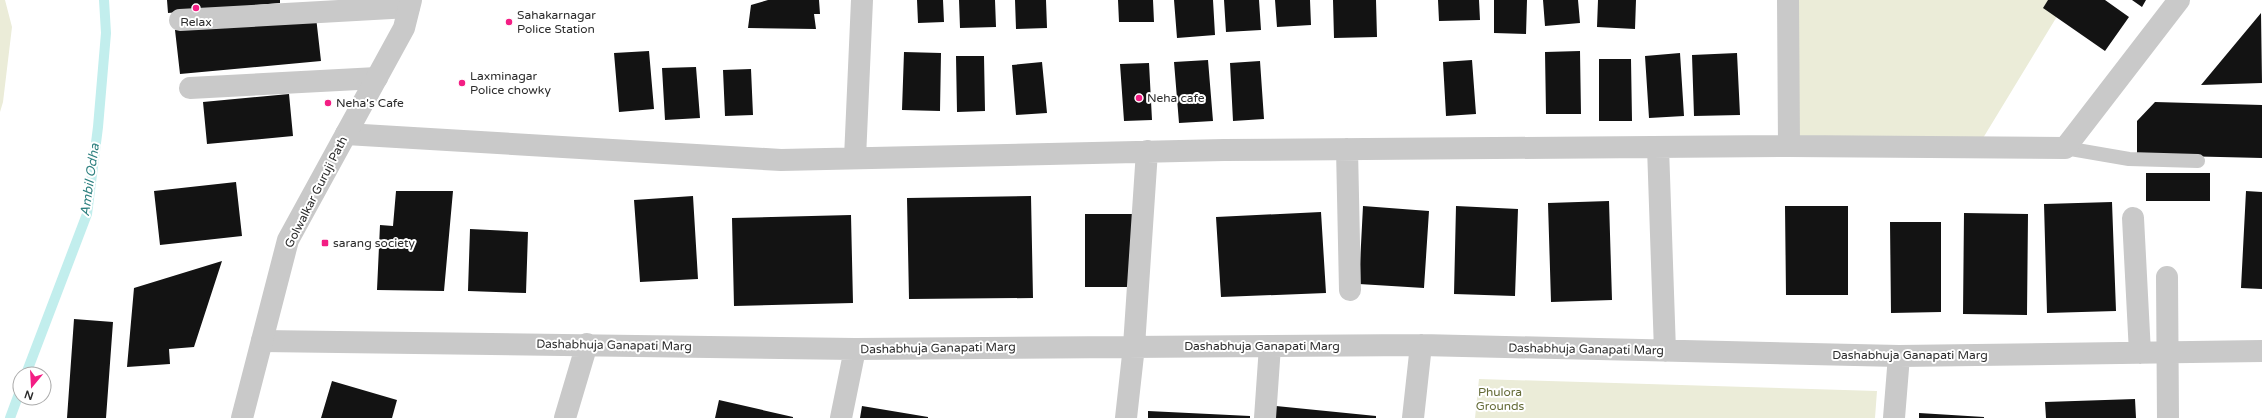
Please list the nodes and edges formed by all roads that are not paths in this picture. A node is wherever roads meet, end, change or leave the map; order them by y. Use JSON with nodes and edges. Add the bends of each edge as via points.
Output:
{"nodes":[{"id":1,"x":862,"y":0,"type":"edge"},
{"id":2,"x":1788,"y":0,"type":"edge"},
{"id":3,"x":2179,"y":0,"type":"edge"},
{"id":4,"x":410,"y":3,"type":"edge"},
{"id":5,"x":180,"y":20,"type":"dead end"},
{"id":6,"x":377,"y":78,"type":"junction"},
{"id":7,"x":190,"y":88,"type":"dead end"},
{"id":8,"x":346,"y":134,"type":"junction"},
{"id":9,"x":1789,"y":146,"type":"junction"},
{"id":10,"x":1658,"y":147,"type":"junction"},
{"id":11,"x":1347,"y":148,"type":"junction"},
{"id":12,"x":2065,"y":148,"type":"junction"},
{"id":13,"x":1147,"y":151,"type":"junction"},
{"id":14,"x":855,"y":158,"type":"junction"},
{"id":15,"x":2198,"y":160,"type":"dead end"},
{"id":16,"x":2133,"y":218,"type":"dead end"},
{"id":17,"x":2167,"y":277,"type":"dead end"},
{"id":18,"x":1350,"y":290,"type":"dead end"},
{"id":19,"x":262,"y":341,"type":"junction"},
{"id":20,"x":587,"y":344,"type":"junction"},
{"id":21,"x":1421,"y":345,"type":"junction"},
{"id":22,"x":1134,"y":346,"type":"junction"},
{"id":23,"x":1270,"y":346,"type":"junction"},
{"id":24,"x":855,"y":349,"type":"junction"},
{"id":25,"x":1665,"y":351,"type":"junction"},
{"id":26,"x":2262,"y":351,"type":"edge"},
{"id":27,"x":2168,"y":352,"type":"junction"},
{"id":28,"x":2140,"y":353,"type":"junction"},
{"id":29,"x":1899,"y":356,"type":"junction"},
{"id":30,"x":242,"y":418,"type":"edge"},
{"id":31,"x":564,"y":418,"type":"edge"},
{"id":32,"x":840,"y":418,"type":"edge"},
{"id":33,"x":1126,"y":418,"type":"edge"},
{"id":34,"x":1265,"y":418,"type":"edge"},
{"id":35,"x":1413,"y":418,"type":"edge"},
{"id":36,"x":1894,"y":418,"type":"edge"},
{"id":37,"x":2168,"y":418,"type":"edge"}],
"edges":[{"from":1,"to":14,"type":"street"},
{"from":2,"to":9,"type":"street"},
{"from":3,"to":12,"type":"street"},
{"from":4,"to":5,"type":"street"},
{"from":4,"to":6,"type":"street","name":"Golwalkar Guruji Path","via":[[404,28]]},
{"from":6,"to":7,"type":"street"},
{"from":6,"to":8,"type":"street","name":"Golwalkar Guruji Path"},
{"from":8,"to":14,"type":"street","via":[[781,160]]},
{"from":8,"to":19,"type":"street","name":"Golwalkar Guruji Path","via":[[288,240]]},
{"from":9,"to":10,"type":"street"},
{"from":9,"to":12,"type":"street"},
{"from":10,"to":11,"type":"street"},
{"from":10,"to":25,"type":"street"},
{"from":11,"to":13,"type":"street"},
{"from":11,"to":18,"type":"street"},
{"from":12,"to":15,"type":"lane","via":[[2129,159]]},
{"from":13,"to":14,"type":"street"},
{"from":13,"to":22,"type":"street"},
{"from":16,"to":28,"type":"street"},
{"from":17,"to":27,"type":"street"},
{"from":19,"to":20,"type":"street","name":"Dashabhuja Ganapati Marg"},
{"from":19,"to":30,"type":"street","name":"Golwalkar Guruji Path"},
{"from":20,"to":24,"type":"street","name":"Dashabhuja Ganapati Marg"},
{"from":20,"to":31,"type":"street"},
{"from":21,"to":23,"type":"street","name":"Dashabhuja Ganapati Marg"},
{"from":21,"to":25,"type":"street","name":"Dashabhuja Ganapati Marg"},
{"from":21,"to":35,"type":"street"},
{"from":22,"to":23,"type":"street","name":"Dashabhuja Ganapati Marg"},
{"from":22,"to":24,"type":"street","name":"Dashabhuja Ganapati Marg"},
{"from":22,"to":33,"type":"street"},
{"from":23,"to":34,"type":"street"},
{"from":24,"to":32,"type":"street"},
{"from":25,"to":29,"type":"street","name":"Dashabhuja Ganapati Marg"},
{"from":26,"to":27,"type":"street","name":"Dashabhuja Ganapati Marg"},
{"from":27,"to":28,"type":"street","name":"Dashabhuja Ganapati Marg"},
{"from":27,"to":37,"type":"street"},
{"from":28,"to":29,"type":"street","name":"Dashabhuja Ganapati Marg"},
{"from":29,"to":36,"type":"street"}]}
